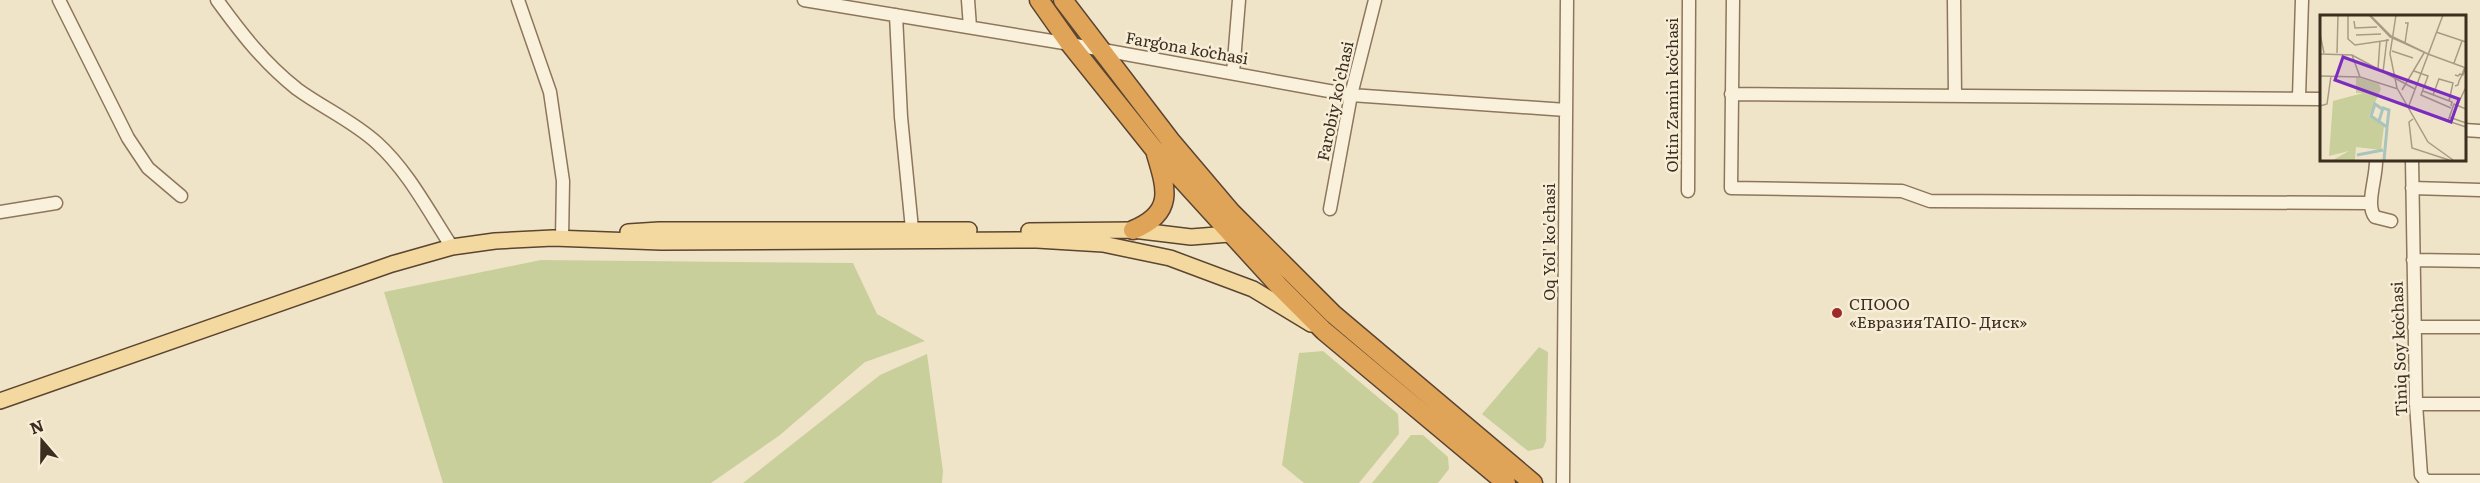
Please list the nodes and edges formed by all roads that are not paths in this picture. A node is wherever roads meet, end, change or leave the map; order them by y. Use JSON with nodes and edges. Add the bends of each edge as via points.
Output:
{"nodes":[{"id":1,"x":59,"y":0,"type":"edge"},
{"id":2,"x":217,"y":0,"type":"edge"},
{"id":3,"x":518,"y":0,"type":"edge"},
{"id":4,"x":804,"y":0,"type":"edge"},
{"id":5,"x":968,"y":0,"type":"edge"},
{"id":6,"x":1039,"y":0,"type":"edge"},
{"id":7,"x":1063,"y":0,"type":"edge"},
{"id":8,"x":1239,"y":0,"type":"edge"},
{"id":9,"x":1375,"y":0,"type":"edge"},
{"id":10,"x":1567,"y":0,"type":"edge"},
{"id":11,"x":1689,"y":0,"type":"edge"},
{"id":12,"x":1733,"y":0,"type":"edge"},
{"id":13,"x":1954,"y":0,"type":"edge"},
{"id":14,"x":2302,"y":0,"type":"edge"},
{"id":15,"x":851,"y":4,"type":"edge"},
{"id":16,"x":896,"y":15,"type":"junction"},
{"id":17,"x":970,"y":27,"type":"junction"},
{"id":18,"x":1070,"y":44,"type":"junction"},
{"id":19,"x":1099,"y":50,"type":"junction"},
{"id":20,"x":1233,"y":73,"type":"junction"},
{"id":21,"x":1731,"y":94,"type":"junction"},
{"id":22,"x":1351,"y":95,"type":"junction"},
{"id":23,"x":1955,"y":95,"type":"junction"},
{"id":24,"x":2299,"y":97,"type":"junction"},
{"id":25,"x":2320,"y":99,"type":"edge"},
{"id":26,"x":1566,"y":110,"type":"junction"},
{"id":27,"x":2465,"y":130,"type":"edge"},
{"id":28,"x":2480,"y":131,"type":"edge"},
{"id":29,"x":1154,"y":149,"type":"junction"},
{"id":30,"x":2376,"y":160,"type":"edge"},
{"id":31,"x":2412,"y":160,"type":"edge"},
{"id":32,"x":2412,"y":188,"type":"junction"},
{"id":33,"x":2480,"y":190,"type":"edge"},
{"id":34,"x":1688,"y":191,"type":"dead end"},
{"id":35,"x":181,"y":195,"type":"dead end"},
{"id":36,"x":56,"y":202,"type":"dead end"},
{"id":37,"x":2369,"y":204,"type":"junction"},
{"id":38,"x":1330,"y":209,"type":"dead end"},
{"id":39,"x":0,"y":212,"type":"edge"},
{"id":40,"x":2391,"y":221,"type":"dead end"},
{"id":41,"x":912,"y":230,"type":"junction"},
{"id":42,"x":1133,"y":230,"type":"junction"},
{"id":43,"x":1251,"y":231,"type":"junction"},
{"id":44,"x":1232,"y":236,"type":"junction"},
{"id":45,"x":562,"y":239,"type":"junction"},
{"id":46,"x":452,"y":248,"type":"junction"},
{"id":47,"x":2413,"y":260,"type":"junction"},
{"id":48,"x":2480,"y":261,"type":"edge"},
{"id":49,"x":2414,"y":327,"type":"junction"},
{"id":50,"x":2480,"y":327,"type":"edge"},
{"id":51,"x":1324,"y":331,"type":"junction"},
{"id":52,"x":0,"y":401,"type":"edge"},
{"id":53,"x":2416,"y":404,"type":"junction"},
{"id":54,"x":2480,"y":404,"type":"edge"},
{"id":55,"x":2480,"y":481,"type":"edge"},
{"id":56,"x":1506,"y":483,"type":"edge"},
{"id":57,"x":1533,"y":483,"type":"edge"},
{"id":58,"x":1563,"y":483,"type":"edge"}],
"edges":[{"from":1,"to":35,"type":"street","via":[[128,138],[148,168]]},
{"from":2,"to":46,"type":"street","via":[[249,45],[275,70],[379,145],[416,191]]},
{"from":3,"to":45,"type":"street","via":[[550,92],[563,182]]},
{"from":4,"to":15,"type":"street","name":"Fargʻona koʻchasi"},
{"from":5,"to":17,"type":"street"},
{"from":6,"to":18,"type":"highway"},
{"from":7,"to":19,"type":"highway"},
{"from":8,"to":20,"type":"street"},
{"from":9,"to":22,"type":"street","name":"Farobiy ko'chasi"},
{"from":10,"to":26,"type":"street","name":"Oq Yol' ko'chasi"},
{"from":11,"to":34,"type":"street","name":"Oltin Zamin koʻchasi"},
{"from":12,"to":21,"type":"street"},
{"from":13,"to":23,"type":"street"},
{"from":14,"to":24,"type":"street"},
{"from":15,"to":16,"type":"street","name":"Fargʻona koʻchasi"},
{"from":16,"to":17,"type":"street","name":"Fargʻona koʻchasi"},
{"from":16,"to":41,"type":"street"},
{"from":17,"to":18,"type":"street","name":"Fargʻona koʻchasi"},
{"from":18,"to":19,"type":"street","name":"Fargʻona koʻchasi"},
{"from":18,"to":29,"type":"highway"},
{"from":19,"to":20,"type":"street","name":"Fargʻona koʻchasi"},
{"from":19,"to":43,"type":"highway","via":[[1193,167]]},
{"from":20,"to":22,"type":"street","name":"Fargʻona koʻchasi"},
{"from":21,"to":23,"type":"street"},
{"from":21,"to":37,"type":"street","via":[[1731,188],[1902,191],[1930,201]]},
{"from":22,"to":26,"type":"street","name":"Fargʻona koʻchasi"},
{"from":22,"to":38,"type":"street","name":"Farobiy ko'chasi"},
{"from":23,"to":24,"type":"street"},
{"from":24,"to":25,"type":"street"},
{"from":26,"to":58,"type":"street","name":"Oq Yol' ko'chasi"},
{"from":27,"to":28,"type":"street"},
{"from":29,"to":42,"type":"highway","via":[[1165,198],[1162,209],[1147,224]]},
{"from":29,"to":44,"type":"highway"},
{"from":30,"to":37,"type":"street","via":[[2374,193]]},
{"from":31,"to":32,"type":"street","name":"Tiniq Soy koʻchasi"},
{"from":32,"to":33,"type":"street"},
{"from":32,"to":47,"type":"street","name":"Tiniq Soy koʻchasi"},
{"from":36,"to":39,"type":"street"},
{"from":37,"to":40,"type":"street","via":[[2375,218]]},
{"from":41,"to":42,"type":"main road"},
{"from":41,"to":45,"type":"main road","via":[[659,230]]},
{"from":42,"to":44,"type":"main road","via":[[1191,237]]},
{"from":43,"to":44,"type":"main road"},
{"from":43,"to":57,"type":"highway","via":[[1333,314]]},
{"from":44,"to":51,"type":"highway"},
{"from":45,"to":46,"type":"main road","via":[[495,241]]},
{"from":45,"to":51,"type":"main road","via":[[1037,240],[1103,244],[1170,258],[1253,289]]},
{"from":46,"to":52,"type":"main road","via":[[393,264]]},
{"from":47,"to":48,"type":"street"},
{"from":47,"to":49,"type":"street","name":"Tiniq Soy koʻchasi"},
{"from":49,"to":50,"type":"street"},
{"from":49,"to":53,"type":"street","name":"Tiniq Soy koʻchasi"},
{"from":51,"to":56,"type":"highway"},
{"from":53,"to":54,"type":"street"},
{"from":53,"to":55,"type":"street","name":"Tiniq Soy koʻchasi","via":[[2422,479]]}]}
